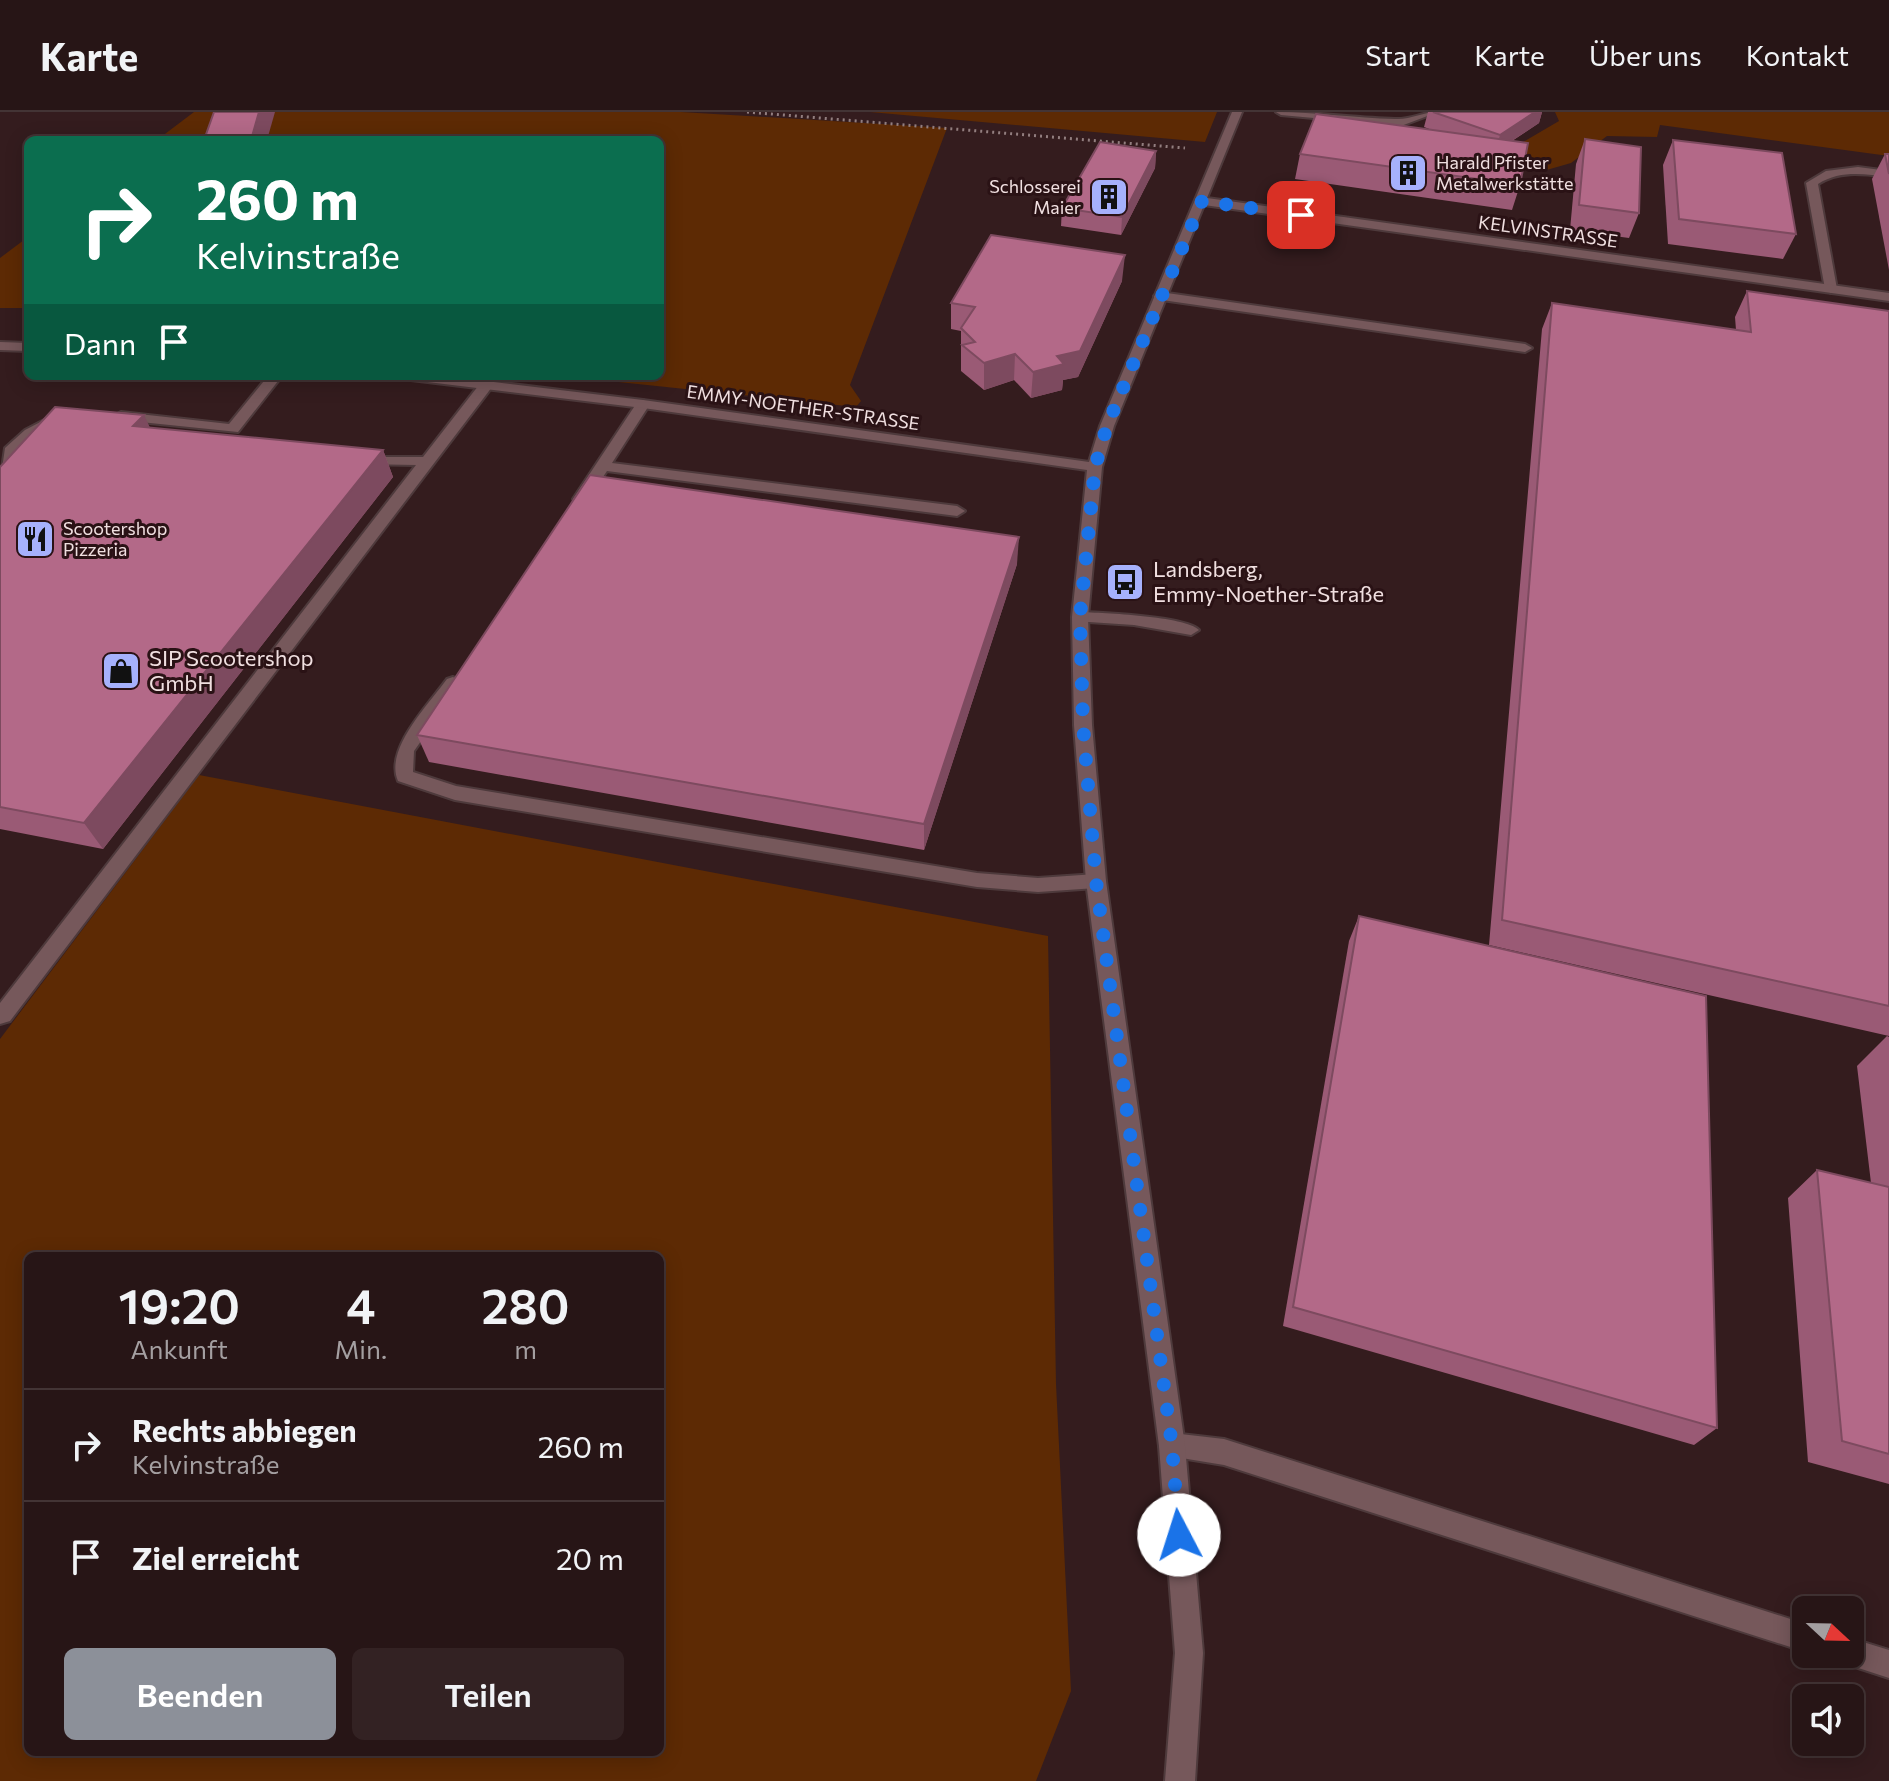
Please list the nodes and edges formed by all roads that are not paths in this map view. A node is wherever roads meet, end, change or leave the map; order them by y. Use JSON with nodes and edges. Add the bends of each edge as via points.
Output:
{"nodes":[{"id":1,"x":1237,"y":112,"type":"edge"},
{"id":2,"x":1281,"y":112,"type":"edge"},
{"id":3,"x":1433,"y":112,"type":"edge"},
{"id":4,"x":1889,"y":174,"type":"edge"},
{"id":5,"x":1202,"y":201,"type":"junction"},
{"id":6,"x":1831,"y":289,"type":"junction"},
{"id":7,"x":1160,"y":296,"type":"junction"},
{"id":8,"x":1889,"y":297,"type":"edge"},
{"id":9,"x":0,"y":346,"type":"edge"},
{"id":10,"x":24,"y":347,"type":"edge"},
{"id":11,"x":1525,"y":348,"type":"dead end"},
{"id":12,"x":272,"y":380,"type":"edge"},
{"id":13,"x":449,"y":380,"type":"edge"},
{"id":14,"x":487,"y":384,"type":"junction"},
{"id":15,"x":643,"y":404,"type":"junction"},
{"id":16,"x":106,"y":415,"type":"edge"},
{"id":17,"x":66,"y":416,"type":"edge"},
{"id":18,"x":340,"y":458,"type":"edge"},
{"id":19,"x":427,"y":461,"type":"junction"},
{"id":20,"x":603,"y":466,"type":"junction"},
{"id":21,"x":1095,"y":467,"type":"junction"},
{"id":22,"x":0,"y":479,"type":"edge"},
{"id":23,"x":957,"y":511,"type":"dead end"},
{"id":24,"x":569,"y":517,"type":"edge"},
{"id":25,"x":1080,"y":617,"type":"junction"},
{"id":26,"x":1191,"y":630,"type":"dead end"},
{"id":27,"x":465,"y":666,"type":"edge"},
{"id":28,"x":1096,"y":881,"type":"junction"},
{"id":29,"x":0,"y":1015,"type":"edge"},
{"id":30,"x":1172,"y":1446,"type":"junction"},
{"id":31,"x":1792,"y":1634,"type":"edge"},
{"id":32,"x":1864,"y":1656,"type":"edge"},
{"id":33,"x":1889,"y":1664,"type":"edge"},
{"id":34,"x":1180,"y":1781,"type":"edge"}],
"edges":[{"from":1,"to":5,"type":"street"},
{"from":2,"to":3,"type":"street","via":[[1401,123]]},
{"from":4,"to":6,"type":"street","via":[[1826,172],[1812,183]]},
{"from":5,"to":6,"type":"street","name":"KELVINSTRASSE"},
{"from":5,"to":7,"type":"street"},
{"from":6,"to":8,"type":"street","name":"KELVINSTRASSE"},
{"from":7,"to":11,"type":"street"},
{"from":7,"to":21,"type":"street"},
{"from":9,"to":10,"type":"street"},
{"from":12,"to":16,"type":"street","via":[[238,432]]},
{"from":13,"to":14,"type":"street","name":"EMMY-NOETHER-STRASSE"},
{"from":14,"to":15,"type":"street","name":"EMMY-NOETHER-STRASSE"},
{"from":14,"to":19,"type":"street"},
{"from":15,"to":20,"type":"street"},
{"from":15,"to":21,"type":"street","name":"EMMY-NOETHER-STRASSE"},
{"from":17,"to":22,"type":"street","via":[[52,419],[10,451]]},
{"from":18,"to":19,"type":"street"},
{"from":19,"to":29,"type":"street"},
{"from":20,"to":23,"type":"street"},
{"from":20,"to":24,"type":"street"},
{"from":21,"to":25,"type":"street"},
{"from":25,"to":26,"type":"street"},
{"from":25,"to":28,"type":"street"},
{"from":27,"to":28,"type":"street","via":[[405,750],[404,776],[455,793],[964,878],[1038,885]]},
{"from":28,"to":30,"type":"street"},
{"from":30,"to":31,"type":"street","via":[[1224,1452]]},
{"from":30,"to":34,"type":"street","via":[[1189,1653]]},
{"from":32,"to":33,"type":"street"}]}
